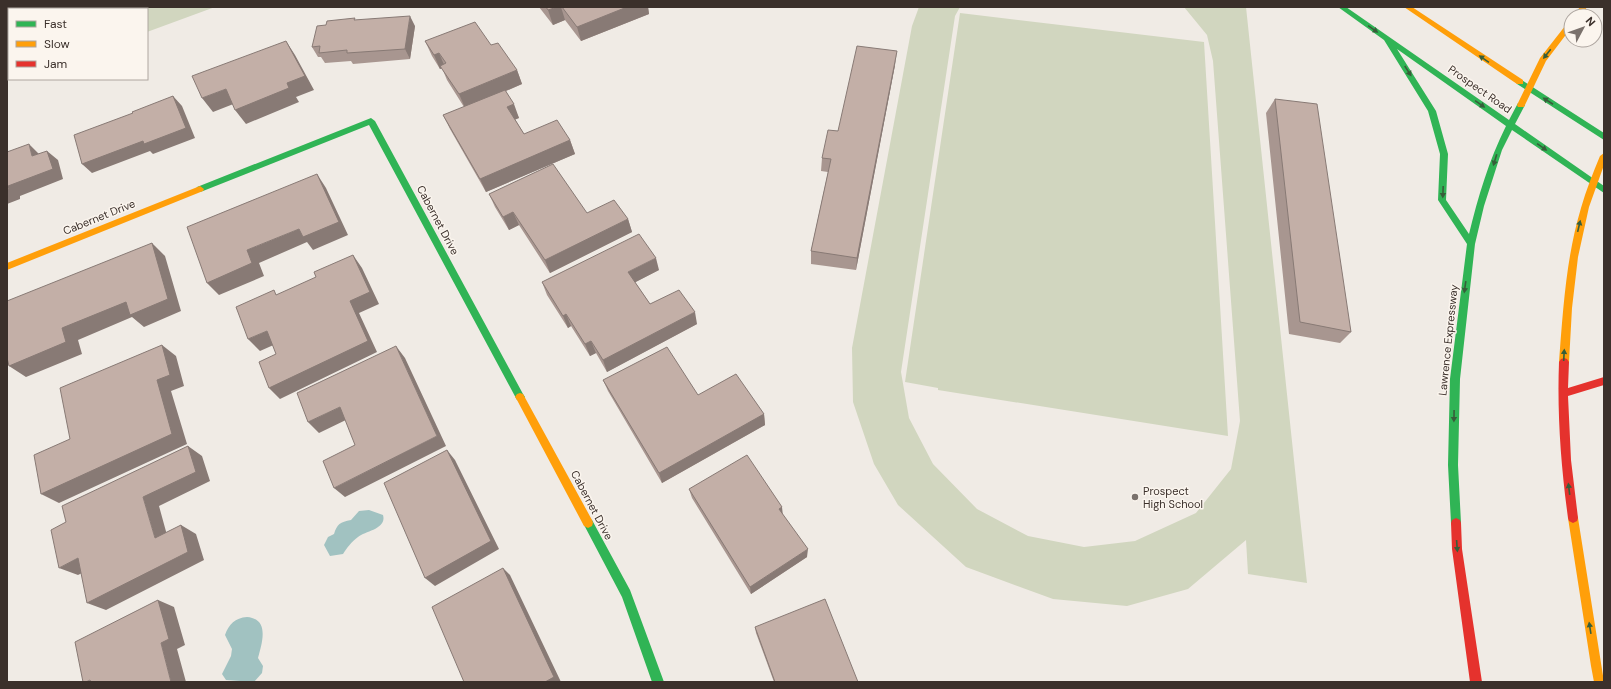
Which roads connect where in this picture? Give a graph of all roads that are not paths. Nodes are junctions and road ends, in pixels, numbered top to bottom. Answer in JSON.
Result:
{"nodes":[{"id":1,"x":1341,"y":7,"type":"edge"},
{"id":2,"x":1407,"y":7,"type":"edge"},
{"id":3,"x":1563,"y":34,"type":"edge"},
{"id":4,"x":1386,"y":38,"type":"junction"},
{"id":5,"x":1528,"y":88,"type":"junction"},
{"id":6,"x":1510,"y":124,"type":"junction"},
{"id":7,"x":1604,"y":137,"type":"edge"},
{"id":8,"x":1604,"y":156,"type":"edge"},
{"id":9,"x":1592,"y":182,"type":"junction"},
{"id":10,"x":1604,"y":190,"type":"edge"},
{"id":11,"x":1471,"y":244,"type":"junction"},
{"id":12,"x":7,"y":267,"type":"edge"},
{"id":13,"x":1604,"y":381,"type":"edge"},
{"id":14,"x":1562,"y":394,"type":"junction"},
{"id":15,"x":658,"y":682,"type":"edge"},
{"id":16,"x":1476,"y":682,"type":"edge"},
{"id":17,"x":1600,"y":682,"type":"edge"}],
"edges":[{"from":1,"to":4,"type":"main road","name":"Prospect Road","one_way":true},
{"from":5,"to":2,"type":"main road","one_way":true},
{"from":3,"to":5,"type":"main road","name":"Lawrence Expressway","one_way":true},
{"from":4,"to":6,"type":"main road","name":"Prospect Road","one_way":true},
{"from":4,"to":11,"type":"main road","one_way":true},
{"from":5,"to":6,"type":"main road","name":"Lawrence Expressway"},
{"from":7,"to":5,"type":"main road","one_way":true},
{"from":6,"to":9,"type":"main road","name":"Prospect Road","one_way":true},
{"from":6,"to":11,"type":"main road","name":"Lawrence Expressway","one_way":true},
{"from":8,"to":9,"type":"main road"},
{"from":9,"to":10,"type":"main road","name":"Prospect Road"},
{"from":14,"to":9,"type":"main road","one_way":true},
{"from":11,"to":16,"type":"main road","name":"Lawrence Expressway","one_way":true},
{"from":12,"to":15,"type":"main road","name":"Cabernet Drive"},
{"from":13,"to":14,"type":"main road"},
{"from":17,"to":14,"type":"main road","one_way":true}]}
